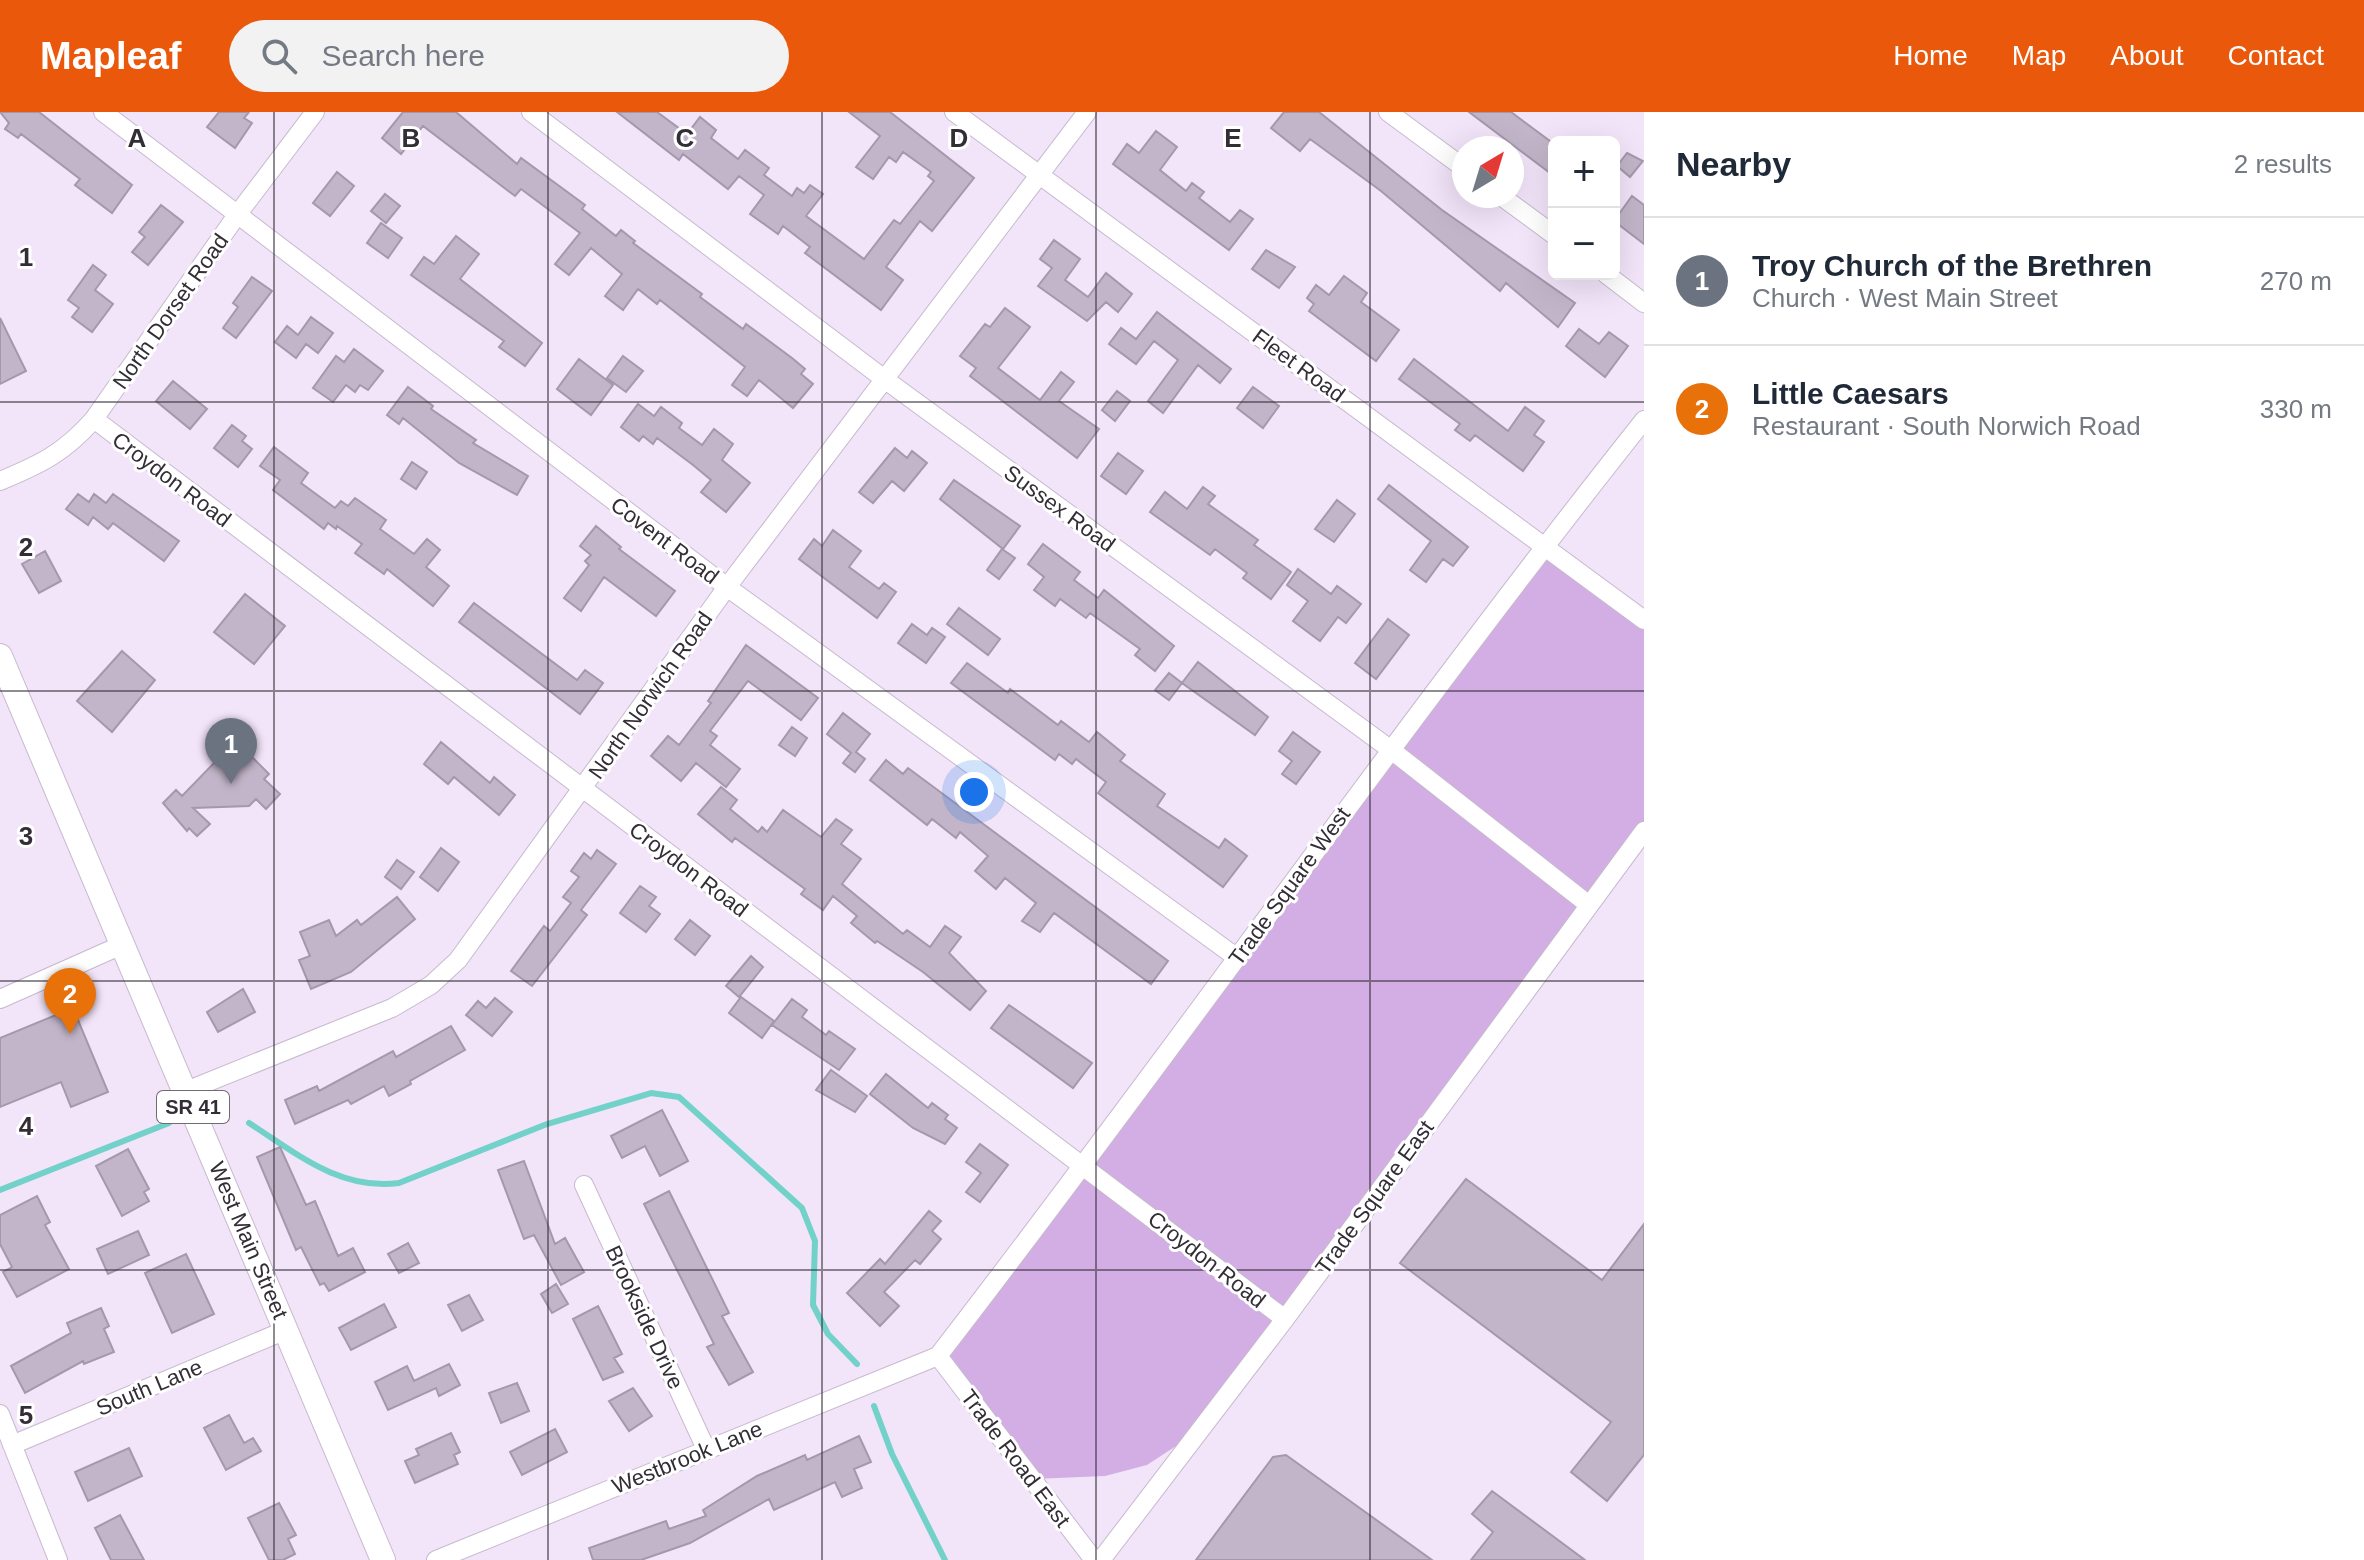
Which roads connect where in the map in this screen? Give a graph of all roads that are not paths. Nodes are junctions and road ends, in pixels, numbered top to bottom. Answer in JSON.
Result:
{"nodes":[{"id":1,"x":103,"y":112,"type":"edge"},
{"id":2,"x":315,"y":112,"type":"edge"},
{"id":3,"x":531,"y":112,"type":"edge"},
{"id":4,"x":954,"y":112,"type":"edge"},
{"id":5,"x":1087,"y":112,"type":"edge"},
{"id":6,"x":1388,"y":112,"type":"edge"},
{"id":7,"x":1452,"y":159,"type":"edge"},
{"id":8,"x":1038,"y":176,"type":"junction"},
{"id":9,"x":1517,"y":208,"type":"edge"},
{"id":10,"x":237,"y":215,"type":"junction"},
{"id":11,"x":1548,"y":231,"type":"edge"},
{"id":12,"x":1614,"y":280,"type":"edge"},
{"id":13,"x":1644,"y":303,"type":"edge"},
{"id":14,"x":883,"y":378,"type":"junction"},
{"id":15,"x":94,"y":419,"type":"junction"},
{"id":16,"x":1644,"y":420,"type":"edge"},
{"id":17,"x":0,"y":481,"type":"edge"},
{"id":18,"x":1545,"y":544,"type":"junction"},
{"id":19,"x":727,"y":587,"type":"junction"},
{"id":20,"x":1644,"y":620,"type":"edge"},
{"id":21,"x":0,"y":656,"type":"edge"},
{"id":22,"x":1390,"y":749,"type":"junction"},
{"id":23,"x":583,"y":790,"type":"junction"},
{"id":24,"x":1644,"y":831,"type":"edge"},
{"id":25,"x":1589,"y":905,"type":"junction"},
{"id":26,"x":124,"y":944,"type":"junction"},
{"id":27,"x":1236,"y":957,"type":"junction"},
{"id":28,"x":0,"y":999,"type":"edge"},
{"id":29,"x":186,"y":1091,"type":"junction"},
{"id":30,"x":1086,"y":1166,"type":"junction"},
{"id":31,"x":584,"y":1185,"type":"dead end"},
{"id":32,"x":1285,"y":1319,"type":"junction"},
{"id":33,"x":286,"y":1330,"type":"junction"},
{"id":34,"x":938,"y":1356,"type":"junction"},
{"id":35,"x":0,"y":1414,"type":"edge"},
{"id":36,"x":12,"y":1445,"type":"junction"},
{"id":37,"x":706,"y":1449,"type":"junction"},
{"id":38,"x":58,"y":1560,"type":"edge"},
{"id":39,"x":383,"y":1560,"type":"edge"},
{"id":40,"x":436,"y":1560,"type":"edge"},
{"id":41,"x":1094,"y":1560,"type":"edge"},
{"id":42,"x":1101,"y":1560,"type":"edge"}],
"edges":[{"from":1,"to":10,"type":"street","name":"Covent Road"},
{"from":2,"to":10,"type":"street","name":"North Dorset Road"},
{"from":3,"to":14,"type":"street","name":"Sussex Road"},
{"from":4,"to":8,"type":"street","name":"Fleet Road"},
{"from":5,"to":8,"type":"street","name":"North Norwich Road"},
{"from":6,"to":7,"type":"street"},
{"from":8,"to":14,"type":"street","name":"North Norwich Road"},
{"from":8,"to":18,"type":"street","name":"Fleet Road"},
{"from":9,"to":11,"type":"street"},
{"from":10,"to":15,"type":"street","name":"North Dorset Road"},
{"from":10,"to":19,"type":"street","name":"Covent Road"},
{"from":12,"to":13,"type":"street"},
{"from":14,"to":19,"type":"street","name":"North Norwich Road"},
{"from":14,"to":22,"type":"street","name":"Sussex Road"},
{"from":15,"to":17,"type":"street","name":"North Dorset Road"},
{"from":15,"to":23,"type":"street","name":"Croydon Road"},
{"from":16,"to":18,"type":"street","name":"Trade Square West"},
{"from":18,"to":20,"type":"street","name":"Fleet Road"},
{"from":18,"to":22,"type":"street","name":"Trade Square West"},
{"from":19,"to":23,"type":"street","name":"North Norwich Road"},
{"from":19,"to":27,"type":"street","name":"Covent Road"},
{"from":21,"to":26,"type":"main road","name":"West Main Street","number":"SR 41"},
{"from":22,"to":25,"type":"street","name":"Sussex Road"},
{"from":22,"to":27,"type":"street","name":"Trade Square West"},
{"from":23,"to":29,"type":"street","name":"North Norwich Road"},
{"from":23,"to":30,"type":"street","name":"Croydon Road"},
{"from":24,"to":25,"type":"street","name":"Trade Square East"},
{"from":25,"to":32,"type":"street","name":"Trade Square East"},
{"from":26,"to":28,"type":"street"},
{"from":26,"to":29,"type":"main road","name":"West Main Street","number":"SR 41"},
{"from":27,"to":30,"type":"street","name":"Trade Square West"},
{"from":29,"to":33,"type":"main road","name":"West Main Street","number":"SR 41"},
{"from":30,"to":32,"type":"street","name":"Croydon Road"},
{"from":30,"to":34,"type":"street","name":"Trade Square West"},
{"from":31,"to":37,"type":"street","name":"Brookside Drive"},
{"from":32,"to":42,"type":"street","name":"Trade Square East"},
{"from":33,"to":36,"type":"street","name":"South Lane"},
{"from":33,"to":39,"type":"main road","name":"West Main Street","number":"SR 41"},
{"from":34,"to":37,"type":"street","name":"Westbrook Lane"},
{"from":34,"to":41,"type":"street","name":"Trade Road East"},
{"from":35,"to":36,"type":"street"},
{"from":36,"to":38,"type":"street"},
{"from":37,"to":40,"type":"street","name":"Westbrook Lane"}]}
